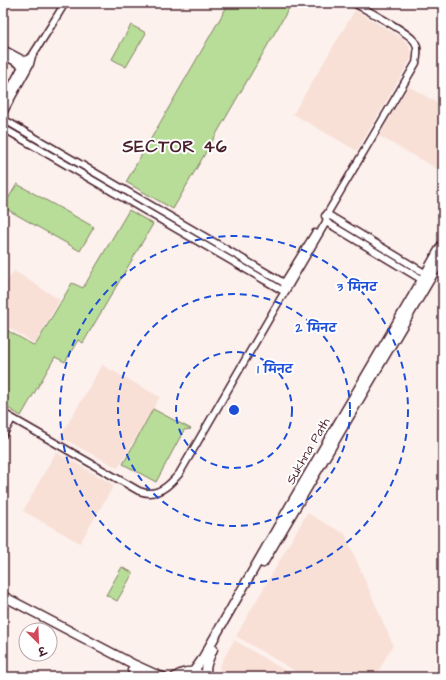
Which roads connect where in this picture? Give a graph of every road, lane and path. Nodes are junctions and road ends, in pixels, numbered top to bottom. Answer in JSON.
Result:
{"nodes":[{"id":1,"x":65,"y":3,"type":"edge"},
{"id":2,"x":354,"y":3,"type":"edge"},
{"id":3,"x":3,"y":49,"type":"edge"},
{"id":4,"x":3,"y":55,"type":"edge"},
{"id":5,"x":26,"y":65,"type":"junction"},
{"id":6,"x":3,"y":102,"type":"edge"},
{"id":7,"x":3,"y":113,"type":"edge"},
{"id":8,"x":3,"y":119,"type":"edge"},
{"id":9,"x":3,"y":128,"type":"edge"},
{"id":10,"x":327,"y":214,"type":"junction"},
{"id":11,"x":326,"y":222,"type":"junction"},
{"id":12,"x":443,"y":243,"type":"edge"},
{"id":13,"x":443,"y":257,"type":"edge"},
{"id":14,"x":427,"y":278,"type":"junction"},
{"id":15,"x":284,"y":283,"type":"junction"},
{"id":16,"x":284,"y":292,"type":"junction"},
{"id":17,"x":4,"y":416,"type":"edge"},
{"id":18,"x":12,"y":419,"type":"junction"},
{"id":19,"x":3,"y":435,"type":"edge"},
{"id":20,"x":3,"y":596,"type":"edge"},
{"id":21,"x":3,"y":602,"type":"edge"},
{"id":22,"x":193,"y":672,"type":"junction"},
{"id":23,"x":176,"y":676,"type":"edge"},
{"id":24,"x":146,"y":677,"type":"edge"},
{"id":25,"x":163,"y":677,"type":"edge"},
{"id":26,"x":166,"y":677,"type":"edge"},
{"id":27,"x":206,"y":677,"type":"edge"}],
"edges":[{"from":1,"to":5,"type":"street"},
{"from":2,"to":10,"type":"street"},
{"from":3,"to":5,"type":"street"},
{"from":4,"to":5,"type":"street"},
{"from":5,"to":6,"type":"street"},
{"from":5,"to":7,"type":"street"},
{"from":8,"to":15,"type":"street"},
{"from":9,"to":16,"type":"street"},
{"from":10,"to":11,"type":"street"},
{"from":10,"to":14,"type":"street"},
{"from":10,"to":15,"type":"street"},
{"from":11,"to":14,"type":"street"},
{"from":11,"to":16,"type":"street"},
{"from":12,"to":14,"type":"main road","name":"Sukhna Path"},
{"from":13,"to":14,"type":"main road","name":"Sukhna Path"},
{"from":14,"to":22,"type":"main road","name":"Sukhna Path"},
{"from":14,"to":27,"type":"main road","name":"Sukhna Path"},
{"from":15,"to":16,"type":"street"},
{"from":16,"to":18,"type":"street"},
{"from":17,"to":18,"type":"street"},
{"from":18,"to":19,"type":"street"},
{"from":20,"to":25,"type":"main road"},
{"from":21,"to":24,"type":"main road"},
{"from":22,"to":23,"type":"main road"},
{"from":22,"to":27,"type":"main road"},
{"from":23,"to":26,"type":"main road"}]}
